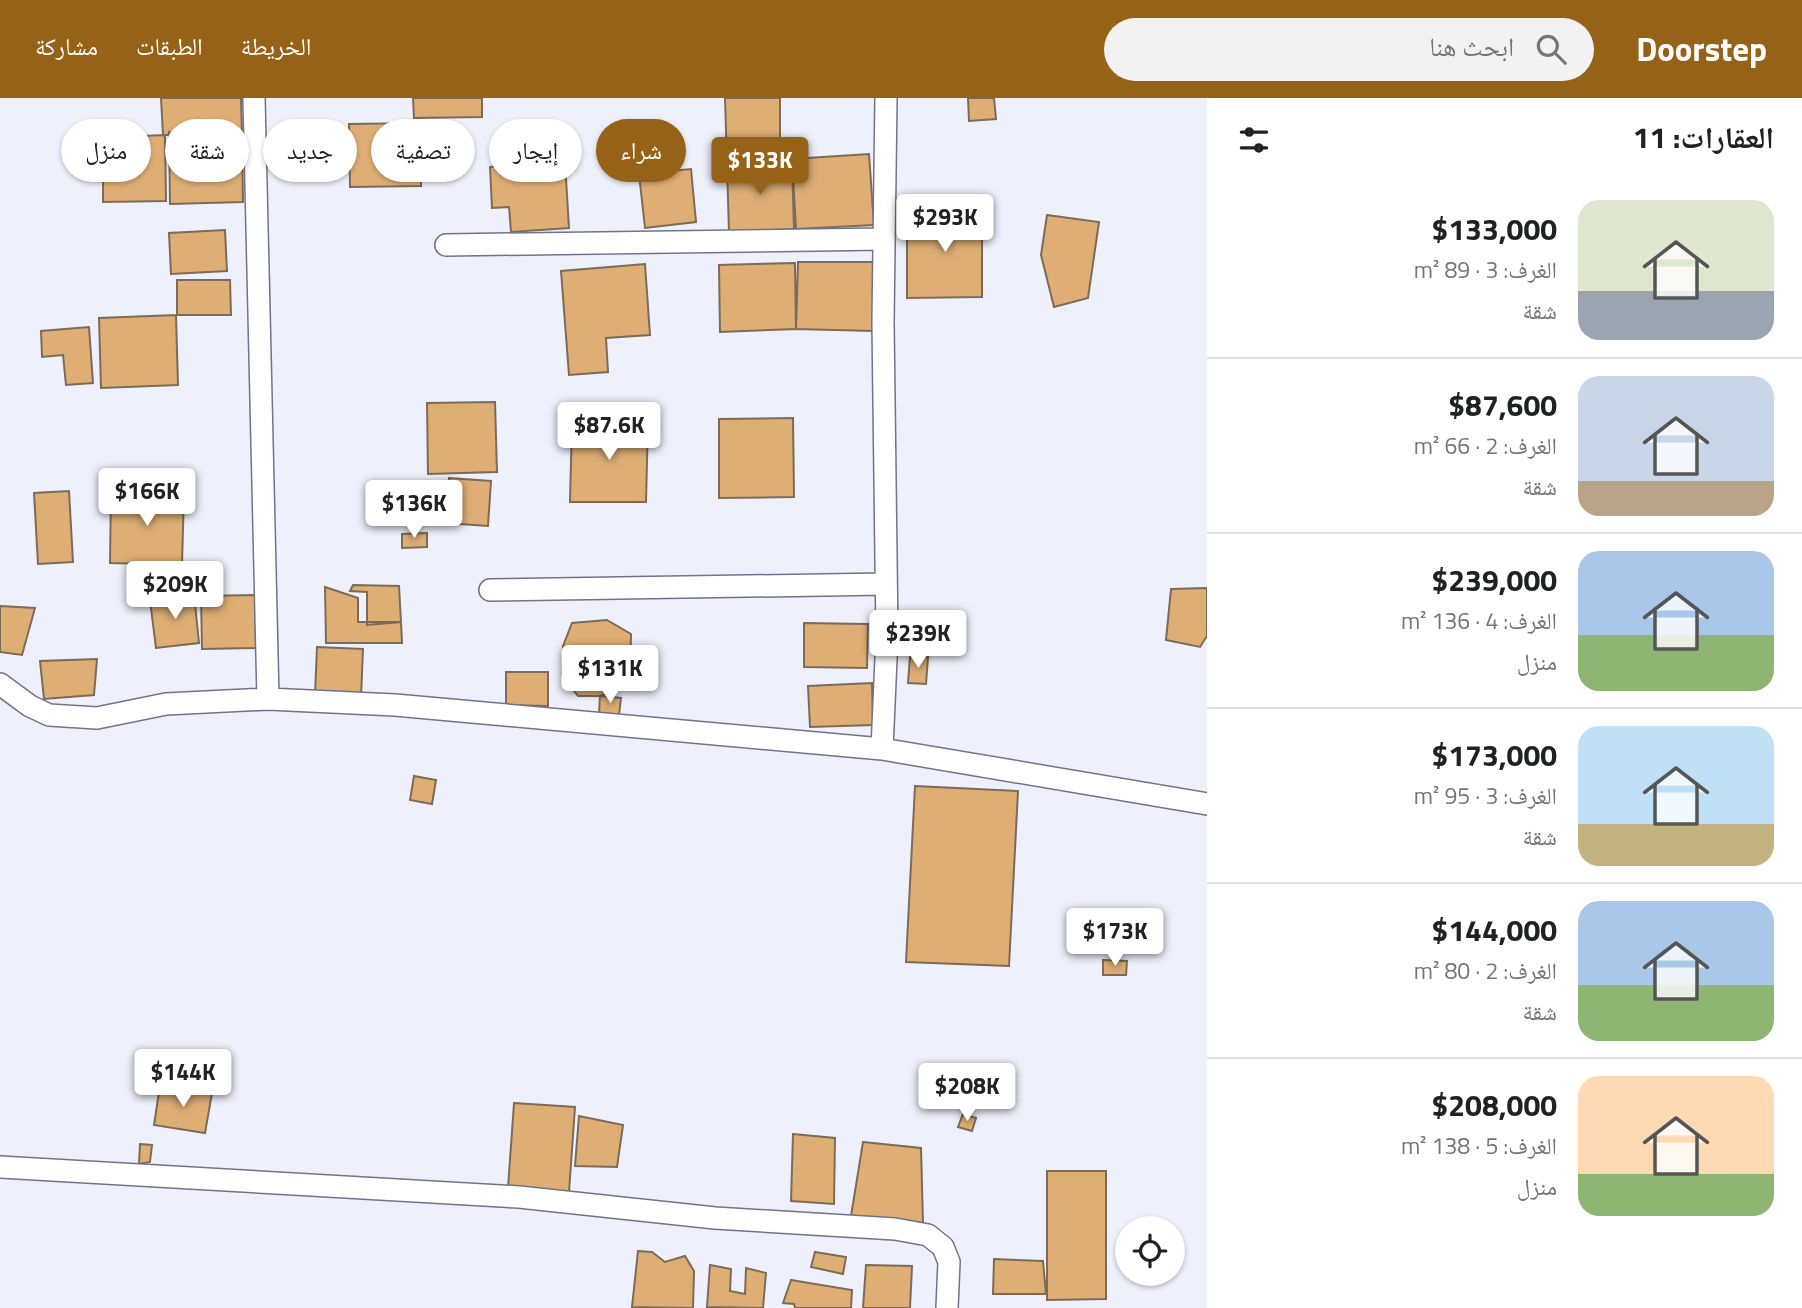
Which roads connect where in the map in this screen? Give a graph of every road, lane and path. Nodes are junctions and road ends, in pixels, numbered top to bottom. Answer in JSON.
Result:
{"nodes":[{"id":1,"x":254,"y":98,"type":"edge"},
{"id":2,"x":886,"y":98,"type":"edge"},
{"id":3,"x":884,"y":239,"type":"junction"},
{"id":4,"x":446,"y":245,"type":"dead end"},
{"id":5,"x":886,"y":584,"type":"junction"},
{"id":6,"x":490,"y":590,"type":"dead end"},
{"id":7,"x":0,"y":684,"type":"edge"},
{"id":8,"x":268,"y":699,"type":"junction"},
{"id":9,"x":882,"y":750,"type":"junction"},
{"id":10,"x":1207,"y":804,"type":"edge"},
{"id":11,"x":0,"y":1167,"type":"edge"},
{"id":12,"x":947,"y":1308,"type":"edge"}],
"edges":[{"from":1,"to":8,"type":"street"},
{"from":2,"to":3,"type":"street"},
{"from":3,"to":4,"type":"street"},
{"from":3,"to":5,"type":"street"},
{"from":5,"to":6,"type":"street"},
{"from":5,"to":9,"type":"street"},
{"from":7,"to":8,"type":"street"},
{"from":8,"to":9,"type":"street"},
{"from":9,"to":10,"type":"street"},
{"from":11,"to":12,"type":"street"}]}
